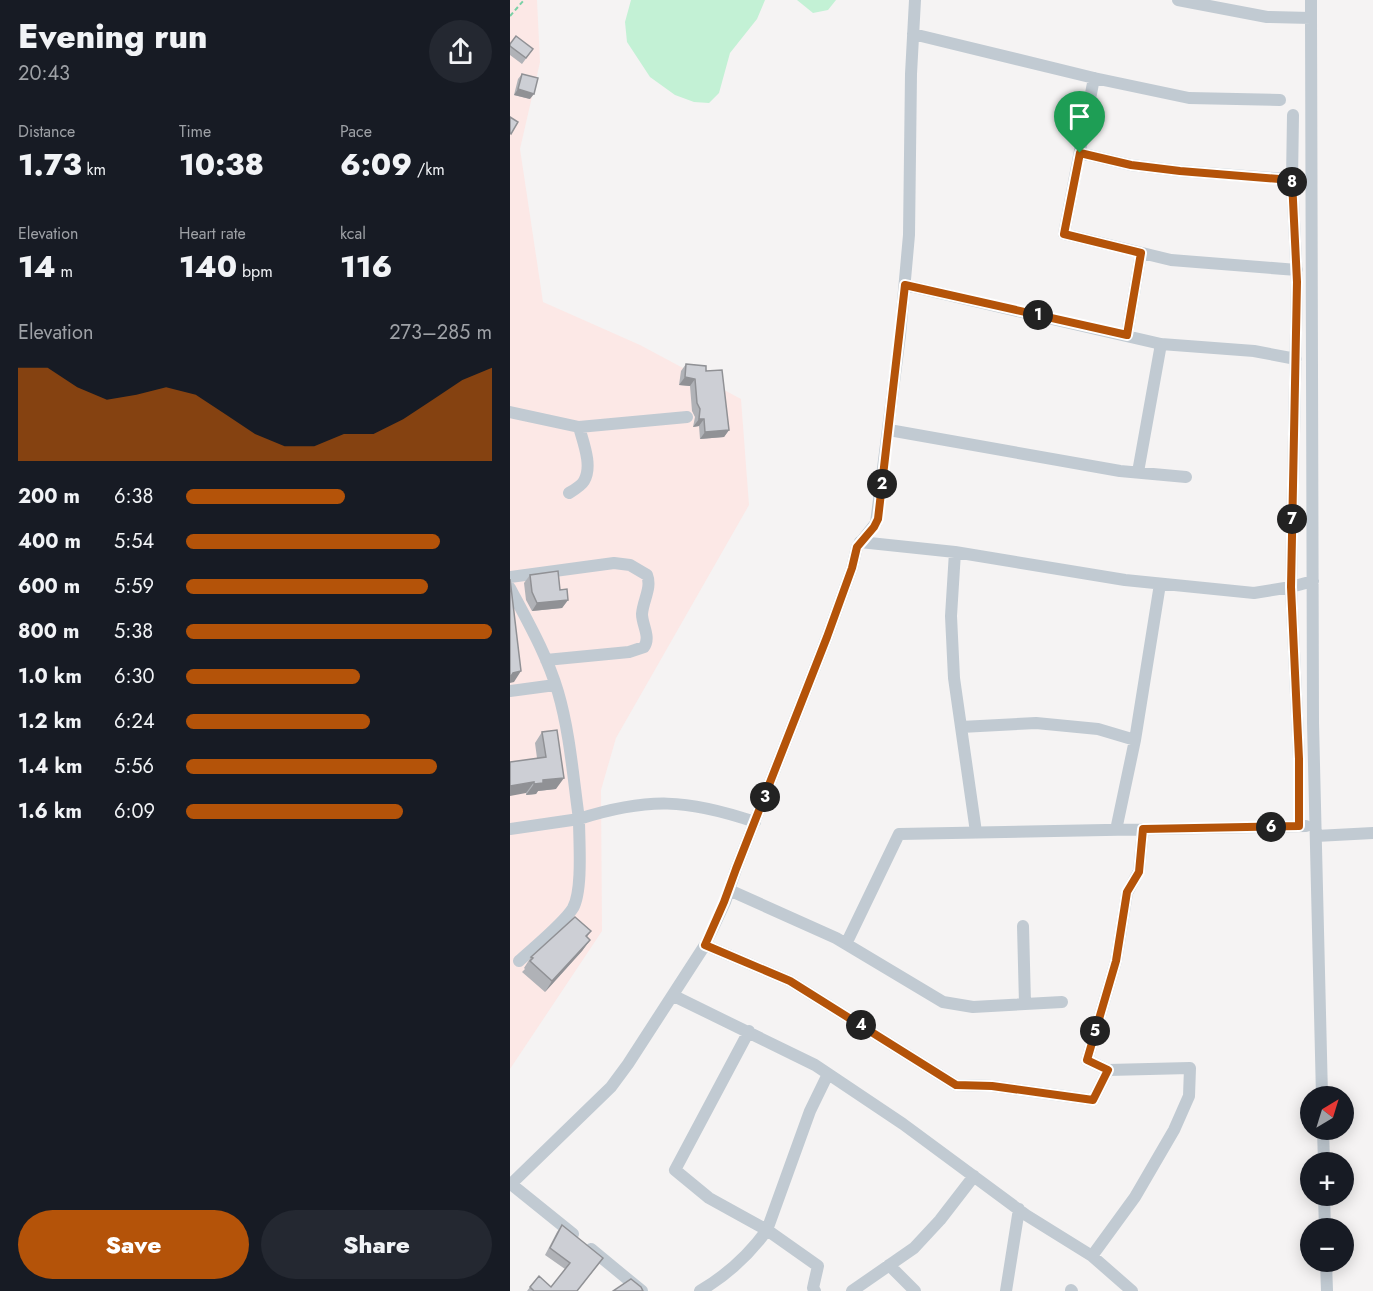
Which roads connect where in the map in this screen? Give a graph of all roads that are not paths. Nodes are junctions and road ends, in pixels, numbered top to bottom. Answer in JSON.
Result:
{"nodes":[{"id":1,"x":915,"y":0,"type":"edge"},
{"id":2,"x":1178,"y":0,"type":"edge"},
{"id":3,"x":1311,"y":0,"type":"edge"},
{"id":4,"x":1311,"y":18,"type":"junction"},
{"id":5,"x":913,"y":34,"type":"junction"},
{"id":6,"x":1094,"y":78,"type":"junction"},
{"id":7,"x":1280,"y":100,"type":"dead end"},
{"id":8,"x":1293,"y":115,"type":"dead end"},
{"id":9,"x":1080,"y":153,"type":"junction"},
{"id":10,"x":1292,"y":180,"type":"junction"},
{"id":11,"x":1310,"y":181,"type":"junction"},
{"id":12,"x":1141,"y":253,"type":"junction"},
{"id":13,"x":1297,"y":270,"type":"junction"},
{"id":14,"x":905,"y":285,"type":"junction"},
{"id":15,"x":1127,"y":335,"type":"junction"},
{"id":16,"x":1161,"y":344,"type":"junction"},
{"id":17,"x":1296,"y":359,"type":"junction"},
{"id":18,"x":510,"y":412,"type":"edge"},
{"id":19,"x":687,"y":417,"type":"dead end"},
{"id":20,"x":579,"y":427,"type":"junction"},
{"id":21,"x":889,"y":429,"type":"junction"},
{"id":22,"x":1138,"y":472,"type":"junction"},
{"id":23,"x":1186,"y":477,"type":"dead end"},
{"id":24,"x":569,"y":493,"type":"dead end"},
{"id":25,"x":860,"y":542,"type":"junction"},
{"id":26,"x":955,"y":552,"type":"junction"},
{"id":27,"x":510,"y":577,"type":"edge"},
{"id":28,"x":1313,"y":581,"type":"junction"},
{"id":29,"x":1160,"y":584,"type":"junction"},
{"id":30,"x":1291,"y":587,"type":"junction"},
{"id":31,"x":510,"y":588,"type":"edge"},
{"id":32,"x":546,"y":660,"type":"junction"},
{"id":33,"x":555,"y":685,"type":"junction"},
{"id":34,"x":510,"y":691,"type":"edge"},
{"id":35,"x":961,"y":727,"type":"junction"},
{"id":36,"x":1135,"y":740,"type":"junction"},
{"id":37,"x":579,"y":819,"type":"junction"},
{"id":38,"x":754,"y":822,"type":"junction"},
{"id":39,"x":1299,"y":826,"type":"junction"},
{"id":40,"x":510,"y":828,"type":"edge"},
{"id":41,"x":1143,"y":829,"type":"junction"},
{"id":42,"x":1116,"y":830,"type":"junction"},
{"id":43,"x":1316,"y":831,"type":"junction"},
{"id":44,"x":976,"y":832,"type":"junction"},
{"id":45,"x":1373,"y":833,"type":"edge"},
{"id":46,"x":729,"y":890,"type":"junction"},
{"id":47,"x":1023,"y":926,"type":"dead end"},
{"id":48,"x":846,"y":944,"type":"junction"},
{"id":49,"x":705,"y":945,"type":"junction"},
{"id":50,"x":519,"y":961,"type":"dead end"},
{"id":51,"x":674,"y":996,"type":"junction"},
{"id":52,"x":1062,"y":1002,"type":"dead end"},
{"id":53,"x":1025,"y":1004,"type":"junction"},
{"id":54,"x":749,"y":1031,"type":"junction"},
{"id":55,"x":1108,"y":1070,"type":"junction"},
{"id":56,"x":828,"y":1074,"type":"junction"},
{"id":57,"x":1322,"y":1086,"type":"edge"},
{"id":58,"x":974,"y":1176,"type":"junction"},
{"id":59,"x":510,"y":1184,"type":"edge"},
{"id":60,"x":1019,"y":1209,"type":"junction"},
{"id":61,"x":767,"y":1230,"type":"junction"},
{"id":62,"x":1092,"y":1256,"type":"junction"},
{"id":63,"x":889,"y":1265,"type":"junction"},
{"id":64,"x":1326,"y":1272,"type":"edge"},
{"id":65,"x":642,"y":1291,"type":"edge"},
{"id":66,"x":700,"y":1291,"type":"edge"},
{"id":67,"x":815,"y":1291,"type":"edge"},
{"id":68,"x":852,"y":1291,"type":"edge"},
{"id":69,"x":915,"y":1291,"type":"edge"},
{"id":70,"x":1006,"y":1291,"type":"edge"},
{"id":71,"x":1132,"y":1291,"type":"edge"},
{"id":72,"x":1327,"y":1291,"type":"edge"}],
"edges":[{"from":1,"to":5,"type":"street"},
{"from":2,"to":4,"type":"street"},
{"from":3,"to":4,"type":"street"},
{"from":4,"to":11,"type":"street"},
{"from":5,"to":6,"type":"street"},
{"from":5,"to":14,"type":"street"},
{"from":6,"to":7,"type":"street"},
{"from":6,"to":9,"type":"street"},
{"from":8,"to":10,"type":"street"},
{"from":9,"to":10,"type":"street"},
{"from":9,"to":12,"type":"street"},
{"from":10,"to":11,"type":"street"},
{"from":10,"to":13,"type":"street"},
{"from":11,"to":28,"type":"street"},
{"from":12,"to":13,"type":"street"},
{"from":12,"to":15,"type":"street"},
{"from":13,"to":17,"type":"street"},
{"from":14,"to":15,"type":"street"},
{"from":14,"to":21,"type":"street"},
{"from":15,"to":16,"type":"street"},
{"from":16,"to":17,"type":"street"},
{"from":16,"to":22,"type":"street"},
{"from":17,"to":30,"type":"street"},
{"from":18,"to":20,"type":"street"},
{"from":19,"to":20,"type":"street"},
{"from":20,"to":24,"type":"street"},
{"from":21,"to":22,"type":"street"},
{"from":21,"to":25,"type":"street"},
{"from":22,"to":23,"type":"street"},
{"from":25,"to":26,"type":"street"},
{"from":25,"to":38,"type":"street"},
{"from":26,"to":29,"type":"street"},
{"from":26,"to":35,"type":"street"},
{"from":27,"to":32,"type":"street"},
{"from":28,"to":30,"type":"street"},
{"from":28,"to":43,"type":"street"},
{"from":29,"to":30,"type":"street"},
{"from":29,"to":36,"type":"street"},
{"from":30,"to":39,"type":"street"},
{"from":31,"to":32,"type":"street"},
{"from":32,"to":33,"type":"street"},
{"from":33,"to":34,"type":"street"},
{"from":33,"to":37,"type":"street"},
{"from":35,"to":36,"type":"street"},
{"from":35,"to":44,"type":"street"},
{"from":36,"to":42,"type":"street"},
{"from":37,"to":38,"type":"street"},
{"from":37,"to":40,"type":"street"},
{"from":37,"to":50,"type":"street"},
{"from":38,"to":46,"type":"street"},
{"from":39,"to":41,"type":"street"},
{"from":39,"to":43,"type":"street"},
{"from":41,"to":42,"type":"street"},
{"from":41,"to":55,"type":"street"},
{"from":42,"to":44,"type":"street"},
{"from":43,"to":45,"type":"street"},
{"from":43,"to":57,"type":"street"},
{"from":44,"to":48,"type":"street"},
{"from":46,"to":48,"type":"street"},
{"from":46,"to":49,"type":"street"},
{"from":47,"to":53,"type":"street"},
{"from":48,"to":53,"type":"street"},
{"from":49,"to":51,"type":"street"},
{"from":49,"to":55,"type":"street"},
{"from":51,"to":54,"type":"street"},
{"from":51,"to":59,"type":"street"},
{"from":52,"to":53,"type":"street"},
{"from":54,"to":56,"type":"street"},
{"from":54,"to":61,"type":"street"},
{"from":55,"to":62,"type":"street"},
{"from":56,"to":58,"type":"street"},
{"from":56,"to":61,"type":"street"},
{"from":58,"to":60,"type":"street"},
{"from":58,"to":63,"type":"street"},
{"from":59,"to":65,"type":"street"},
{"from":60,"to":62,"type":"street"},
{"from":60,"to":70,"type":"street"},
{"from":61,"to":66,"type":"street"},
{"from":61,"to":67,"type":"street"},
{"from":62,"to":71,"type":"street"},
{"from":63,"to":68,"type":"street"},
{"from":63,"to":69,"type":"street"},
{"from":64,"to":72,"type":"street"}]}
